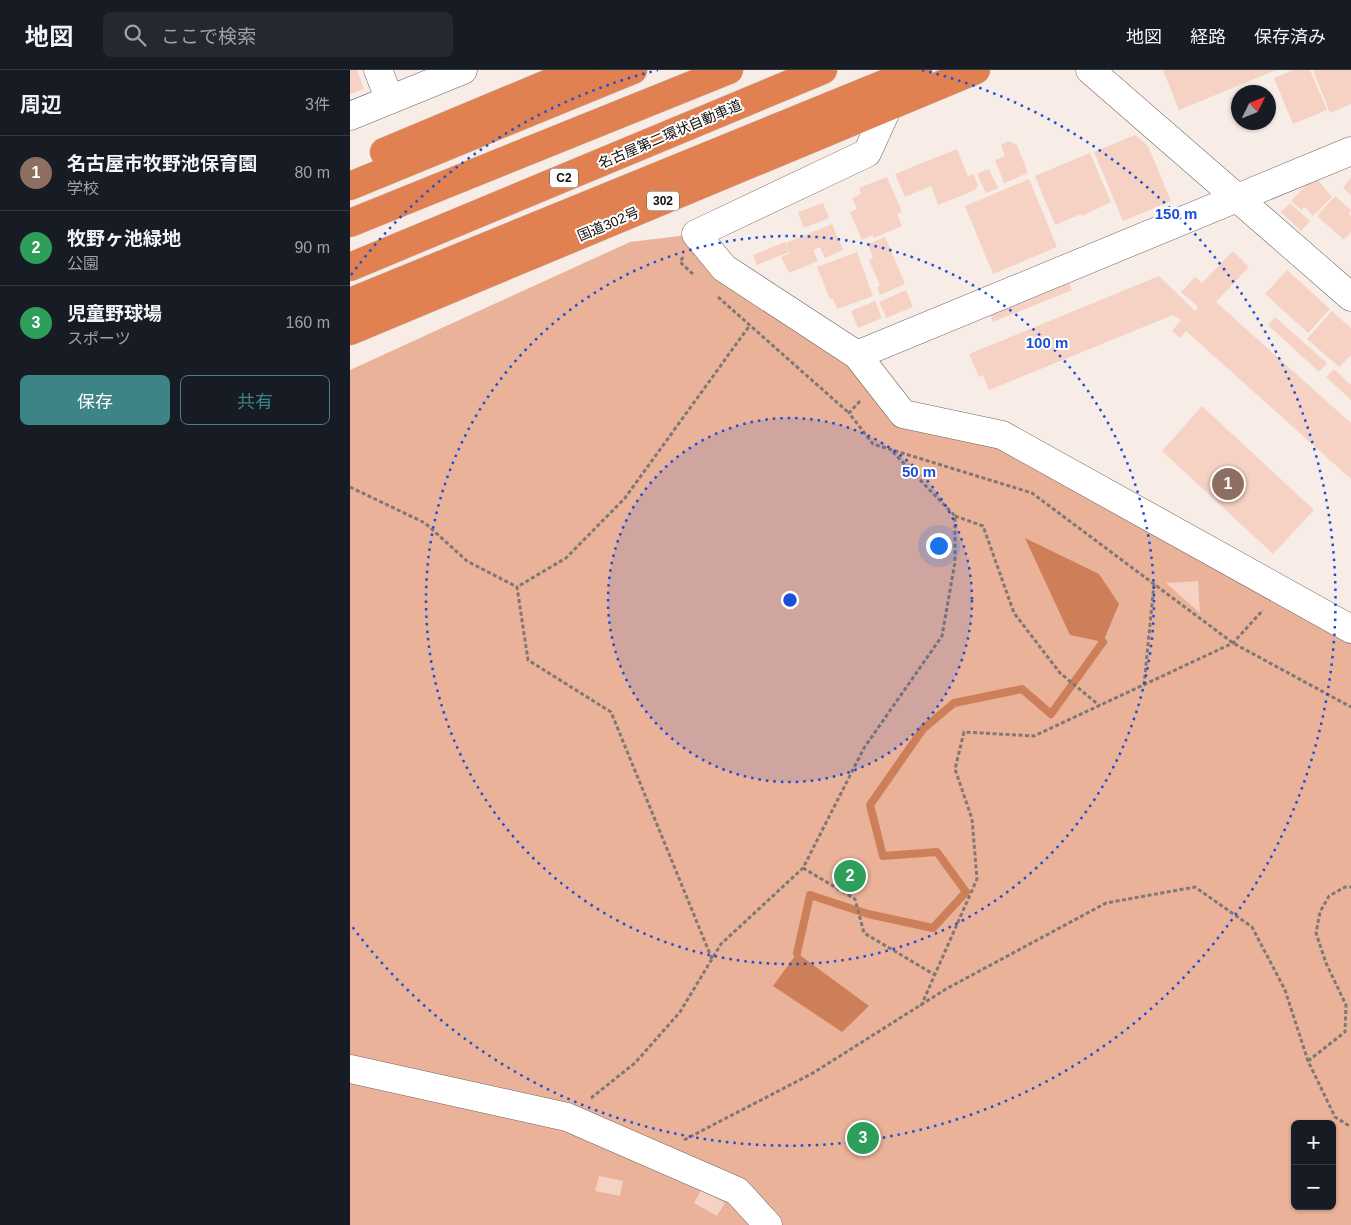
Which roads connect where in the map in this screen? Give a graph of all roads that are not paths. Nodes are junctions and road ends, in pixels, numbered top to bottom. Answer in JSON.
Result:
{"nodes":[{"id":1,"x":378,"y":70,"type":"edge"},
{"id":2,"x":463,"y":70,"type":"edge"},
{"id":3,"x":580,"y":70,"type":"edge"},
{"id":4,"x":633,"y":70,"type":"edge"},
{"id":5,"x":729,"y":70,"type":"edge"},
{"id":6,"x":824,"y":70,"type":"edge"},
{"id":7,"x":918,"y":70,"type":"edge"},
{"id":8,"x":976,"y":70,"type":"edge"},
{"id":9,"x":1090,"y":70,"type":"edge"},
{"id":10,"x":390,"y":100,"type":"junction"},
{"id":11,"x":888,"y":107,"type":"junction"},
{"id":12,"x":350,"y":116,"type":"edge"},
{"id":13,"x":1351,"y":151,"type":"edge"},
{"id":14,"x":350,"y":166,"type":"edge"},
{"id":15,"x":350,"y":186,"type":"edge"},
{"id":16,"x":1239,"y":197,"type":"junction"},
{"id":17,"x":350,"y":223,"type":"edge"},
{"id":18,"x":350,"y":267,"type":"edge"},
{"id":19,"x":1351,"y":297,"type":"edge"},
{"id":20,"x":350,"y":302,"type":"edge"},
{"id":21,"x":350,"y":331,"type":"edge"},
{"id":22,"x":857,"y":356,"type":"junction"},
{"id":23,"x":1351,"y":629,"type":"edge"},
{"id":24,"x":350,"y":1069,"type":"edge"},
{"id":25,"x":768,"y":1225,"type":"edge"}],
"edges":[{"from":1,"to":10,"type":"street"},
{"from":2,"to":10,"type":"street"},
{"from":3,"to":14,"type":"highway"},
{"from":4,"to":15,"type":"highway"},
{"from":5,"to":17,"type":"highway"},
{"from":6,"to":18,"type":"highway","name":"名古屋第二環状自動車道","number":"C2"},
{"from":7,"to":20,"type":"highway"},
{"from":8,"to":11,"type":"highway","name":"国道302号","number":"302"},
{"from":9,"to":16,"type":"street"},
{"from":10,"to":12,"type":"street"},
{"from":11,"to":21,"type":"highway","name":"国道302号","number":"302"},
{"from":11,"to":22,"type":"street"},
{"from":13,"to":16,"type":"street"},
{"from":16,"to":19,"type":"street"},
{"from":16,"to":22,"type":"street"},
{"from":22,"to":23,"type":"street"},
{"from":24,"to":25,"type":"street"}]}
